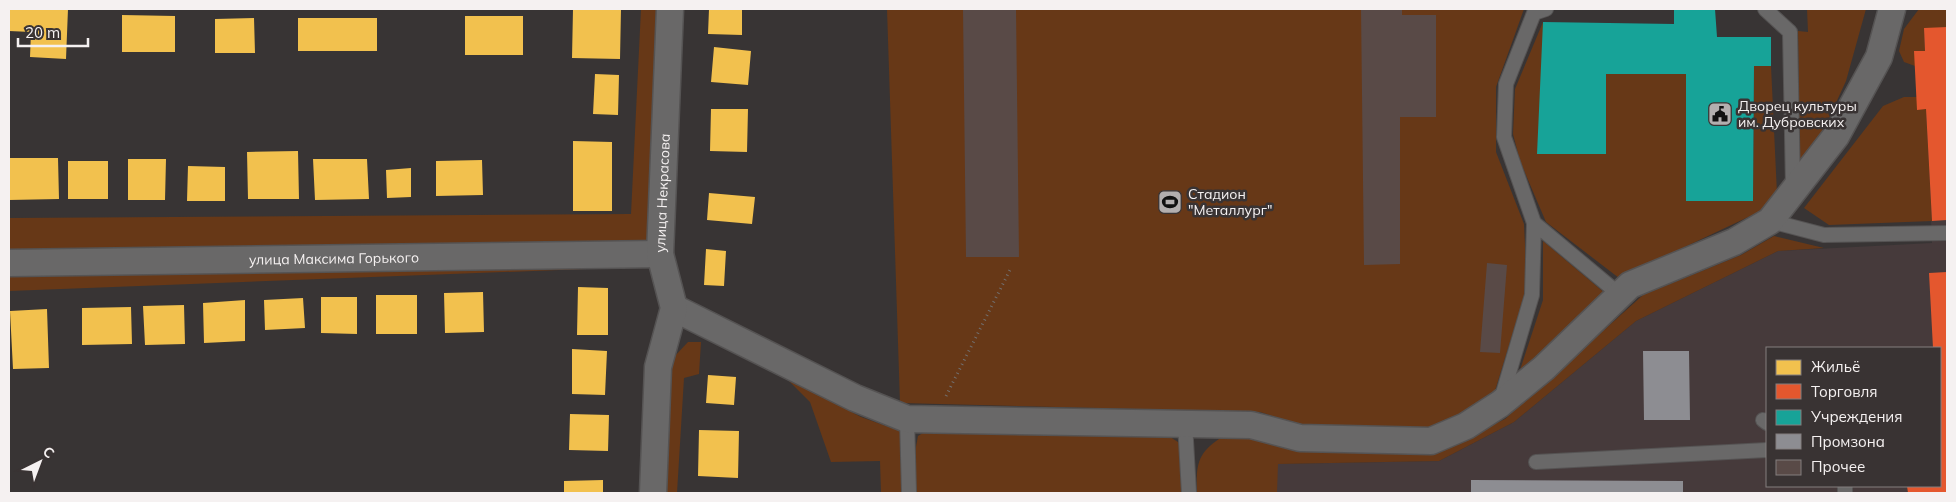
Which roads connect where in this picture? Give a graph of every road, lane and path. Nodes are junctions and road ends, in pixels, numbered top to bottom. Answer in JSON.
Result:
{"nodes":[{"id":1,"x":670,"y":9,"type":"edge"},
{"id":2,"x":1546,"y":9,"type":"edge"},
{"id":3,"x":1765,"y":9,"type":"edge"},
{"id":4,"x":1892,"y":9,"type":"edge"},
{"id":5,"x":1793,"y":192,"type":"junction"},
{"id":6,"x":1770,"y":221,"type":"junction"},
{"id":7,"x":1534,"y":223,"type":"junction"},
{"id":8,"x":1947,"y":233,"type":"edge"},
{"id":9,"x":660,"y":254,"type":"junction"},
{"id":10,"x":9,"y":263,"type":"edge"},
{"id":11,"x":1010,"y":270,"type":"dead end"},
{"id":12,"x":1620,"y":295,"type":"junction"},
{"id":13,"x":674,"y":308,"type":"junction"},
{"id":14,"x":1500,"y":404,"type":"junction"},
{"id":15,"x":907,"y":419,"type":"junction"},
{"id":16,"x":1185,"y":423,"type":"junction"},
{"id":17,"x":1766,"y":450,"type":"edge"},
{"id":18,"x":1536,"y":462,"type":"dead end"},
{"id":19,"x":653,"y":493,"type":"edge"},
{"id":20,"x":910,"y":493,"type":"edge"},
{"id":21,"x":1189,"y":493,"type":"edge"}],
"edges":[{"from":1,"to":9,"type":"street","name":"улица Некрасова"},
{"from":2,"to":7,"type":"lane"},
{"from":3,"to":5,"type":"lane"},
{"from":4,"to":5,"type":"street"},
{"from":5,"to":6,"type":"street"},
{"from":6,"to":8,"type":"lane"},
{"from":6,"to":12,"type":"street"},
{"from":7,"to":12,"type":"lane"},
{"from":7,"to":14,"type":"lane"},
{"from":9,"to":10,"type":"street","name":"улица Максима Горького"},
{"from":9,"to":13,"type":"street","name":"улица Некрасова"},
{"from":11,"to":15,"type":"path"},
{"from":12,"to":14,"type":"street"},
{"from":13,"to":15,"type":"street"},
{"from":13,"to":19,"type":"street","name":"улица Некрасова"},
{"from":14,"to":16,"type":"street"},
{"from":15,"to":16,"type":"street"},
{"from":15,"to":20,"type":"lane"},
{"from":16,"to":21,"type":"lane"},
{"from":17,"to":18,"type":"lane"}]}
